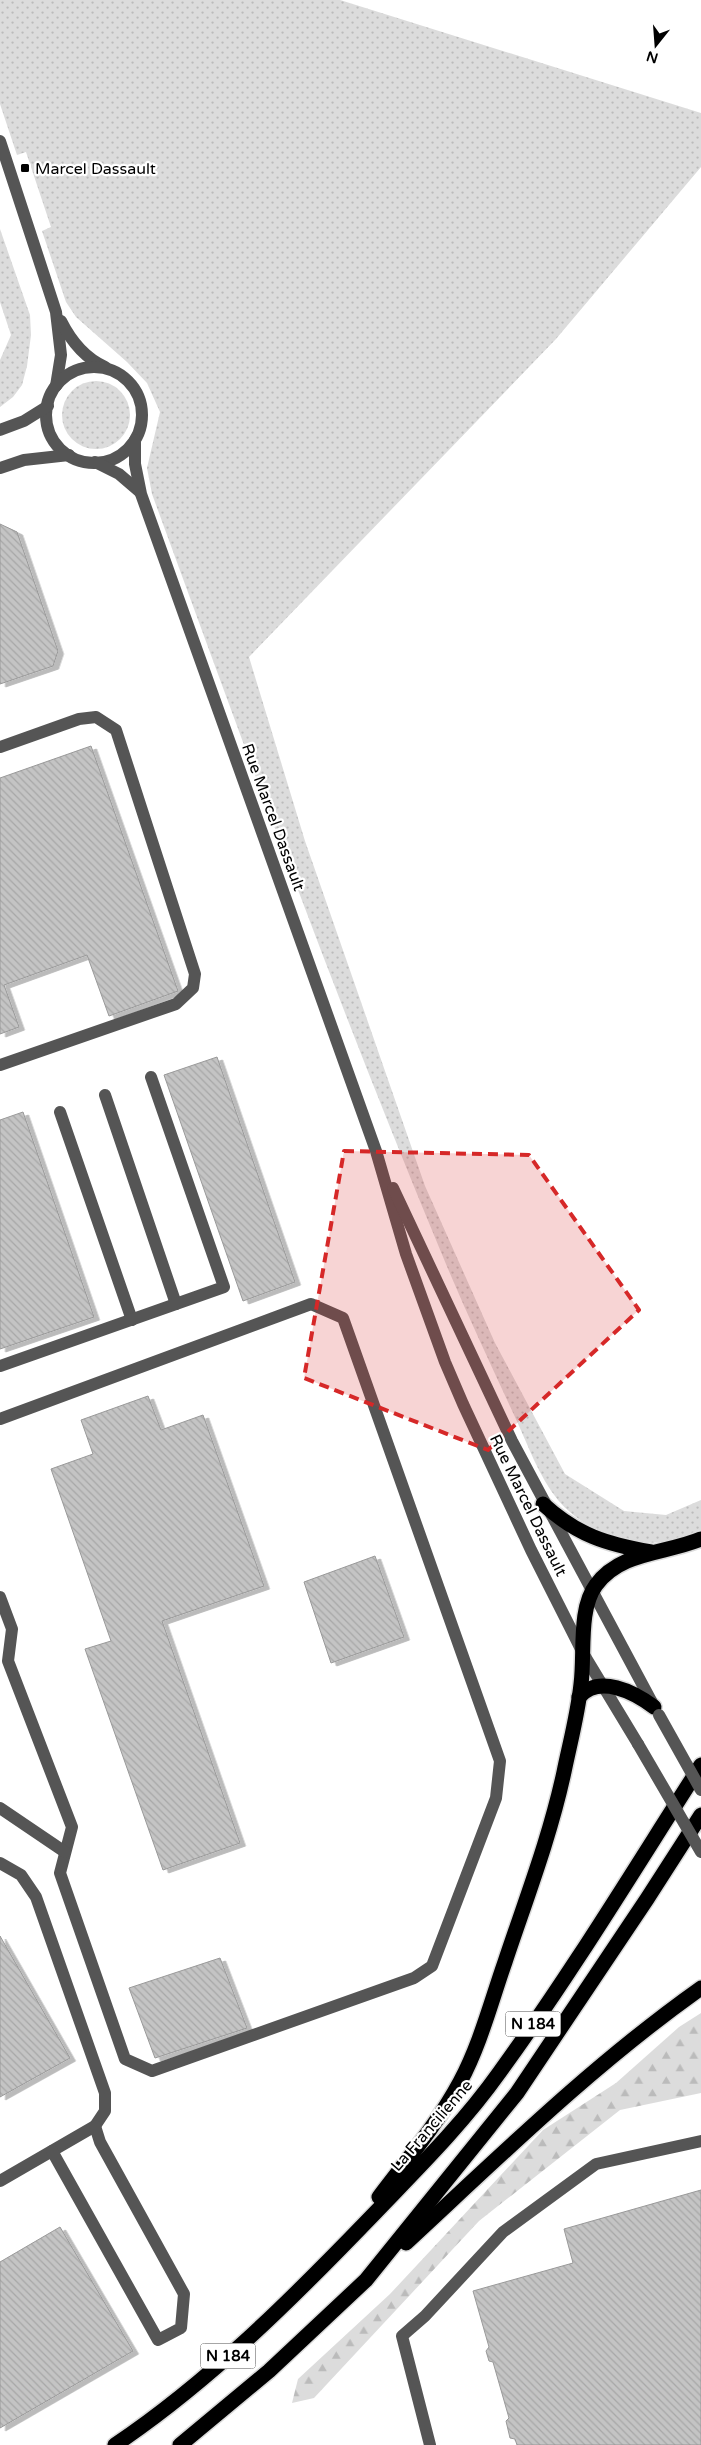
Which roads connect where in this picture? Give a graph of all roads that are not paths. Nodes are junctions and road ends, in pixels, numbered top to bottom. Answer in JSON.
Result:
{"nodes":[{"id":1,"x":0,"y":141,"type":"edge"},
{"id":2,"x":56,"y":312,"type":"junction"},
{"id":3,"x":111,"y":370,"type":"junction"},
{"id":4,"x":56,"y":386,"type":"junction"},
{"id":5,"x":48,"y":406,"type":"junction"},
{"id":6,"x":0,"y":430,"type":"edge"},
{"id":7,"x":135,"y":440,"type":"junction"},
{"id":8,"x":69,"y":455,"type":"junction"},
{"id":9,"x":95,"y":462,"type":"junction"},
{"id":10,"x":0,"y":468,"type":"edge"},
{"id":11,"x":141,"y":494,"type":"junction"},
{"id":12,"x":0,"y":747,"type":"edge"},
{"id":13,"x":0,"y":1065,"type":"edge"},
{"id":14,"x":151,"y":1077,"type":"dead end"},
{"id":15,"x":105,"y":1095,"type":"dead end"},
{"id":16,"x":60,"y":1112,"type":"dead end"},
{"id":17,"x":376,"y":1151,"type":"junction"},
{"id":18,"x":176,"y":1304,"type":"junction"},
{"id":19,"x":132,"y":1320,"type":"junction"},
{"id":20,"x":0,"y":1366,"type":"edge"},
{"id":21,"x":0,"y":1419,"type":"edge"},
{"id":22,"x":543,"y":1504,"type":"junction"},
{"id":23,"x":701,"y":1539,"type":"edge"},
{"id":24,"x":652,"y":1552,"type":"junction"},
{"id":25,"x":592,"y":1592,"type":"junction"},
{"id":26,"x":0,"y":1597,"type":"edge"},
{"id":27,"x":583,"y":1654,"type":"junction"},
{"id":28,"x":603,"y":1686,"type":"junction"},
{"id":29,"x":579,"y":1697,"type":"junction"},
{"id":30,"x":656,"y":1711,"type":"junction"},
{"id":31,"x":701,"y":1765,"type":"edge"},
{"id":32,"x":701,"y":1790,"type":"edge"},
{"id":33,"x":0,"y":1808,"type":"edge"},
{"id":34,"x":701,"y":1814,"type":"edge"},
{"id":35,"x":66,"y":1852,"type":"junction"},
{"id":36,"x":701,"y":1852,"type":"edge"},
{"id":37,"x":0,"y":1863,"type":"edge"},
{"id":38,"x":701,"y":1988,"type":"edge"},
{"id":39,"x":95,"y":2126,"type":"junction"},
{"id":40,"x":701,"y":2140,"type":"edge"},
{"id":41,"x":52,"y":2151,"type":"junction"},
{"id":42,"x":0,"y":2181,"type":"edge"},
{"id":43,"x":332,"y":2257,"type":"junction"},
{"id":44,"x":366,"y":2280,"type":"junction"},
{"id":45,"x":114,"y":2445,"type":"edge"},
{"id":46,"x":180,"y":2445,"type":"edge"},
{"id":47,"x":430,"y":2445,"type":"edge"}],
"edges":[{"from":1,"to":2,"type":"street"},
{"from":2,"to":3,"type":"street"},
{"from":2,"to":4,"type":"street"},
{"from":3,"to":4,"type":"street"},
{"from":3,"to":7,"type":"street"},
{"from":4,"to":5,"type":"street"},
{"from":5,"to":6,"type":"street"},
{"from":5,"to":8,"type":"street"},
{"from":7,"to":9,"type":"street"},
{"from":7,"to":11,"type":"street","name":"Rue Marcel Dassault"},
{"from":8,"to":9,"type":"street"},
{"from":8,"to":10,"type":"street"},
{"from":9,"to":11,"type":"street","name":"Rue Marcel Dassault"},
{"from":11,"to":17,"type":"street","name":"Rue Marcel Dassault"},
{"from":12,"to":13,"type":"street"},
{"from":14,"to":18,"type":"street"},
{"from":15,"to":18,"type":"street"},
{"from":16,"to":19,"type":"street"},
{"from":17,"to":22,"type":"street","name":"Rue Marcel Dassault"},
{"from":17,"to":27,"type":"street","name":"Rue Marcel Dassault"},
{"from":18,"to":19,"type":"street"},
{"from":19,"to":20,"type":"street"},
{"from":21,"to":35,"type":"street"},
{"from":22,"to":24,"type":"highway"},
{"from":22,"to":25,"type":"street","name":"Rue Marcel Dassault"},
{"from":23,"to":24,"type":"highway"},
{"from":24,"to":25,"type":"highway"},
{"from":25,"to":27,"type":"highway"},
{"from":25,"to":30,"type":"street","name":"Rue Marcel Dassault"},
{"from":26,"to":35,"type":"street"},
{"from":27,"to":28,"type":"street","name":"Rue Marcel Dassault"},
{"from":27,"to":29,"type":"highway"},
{"from":28,"to":29,"type":"highway"},
{"from":28,"to":30,"type":"highway"},
{"from":28,"to":36,"type":"street","name":"Rue Marcel Dassault","bridge":true},
{"from":29,"to":43,"type":"highway"},
{"from":30,"to":32,"type":"street","name":"Rue Marcel Dassault","bridge":true},
{"from":31,"to":43,"type":"highway","name":"La Francilienne","number":"N 184"},
{"from":33,"to":35,"type":"street"},
{"from":34,"to":44,"type":"highway","number":"N 184"},
{"from":37,"to":39,"type":"street"},
{"from":38,"to":44,"type":"highway"},
{"from":39,"to":41,"type":"street"},
{"from":39,"to":41,"type":"street"},
{"from":40,"to":47,"type":"street"},
{"from":41,"to":42,"type":"street"},
{"from":43,"to":45,"type":"highway","name":"La Francilienne","number":"N 184"},
{"from":44,"to":46,"type":"highway","number":"N 184"}]}
